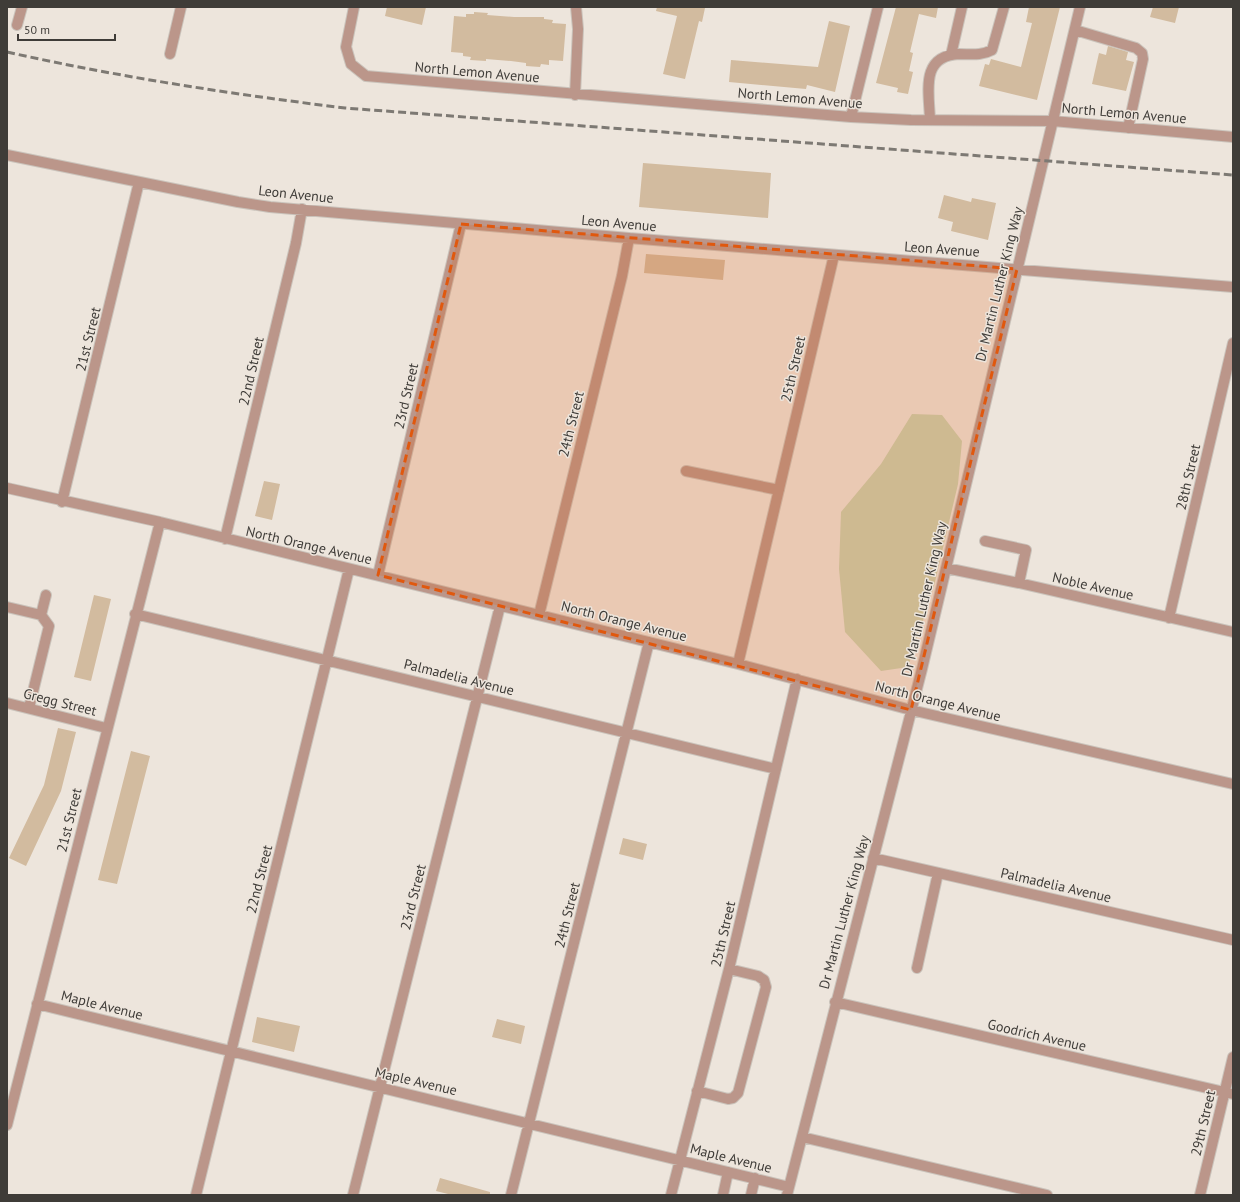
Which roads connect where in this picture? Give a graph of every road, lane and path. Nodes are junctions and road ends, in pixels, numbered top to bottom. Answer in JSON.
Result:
{"nodes":[{"id":1,"x":22,"y":7,"type":"edge"},
{"id":2,"x":181,"y":7,"type":"edge"},
{"id":3,"x":354,"y":7,"type":"edge"},
{"id":4,"x":576,"y":7,"type":"edge"},
{"id":5,"x":878,"y":7,"type":"edge"},
{"id":6,"x":962,"y":7,"type":"edge"},
{"id":7,"x":1004,"y":7,"type":"edge"},
{"id":8,"x":1080,"y":7,"type":"edge"},
{"id":9,"x":18,"y":25,"type":"dead end"},
{"id":10,"x":1075,"y":30,"type":"junction"},
{"id":11,"x":170,"y":54,"type":"dead end"},
{"id":12,"x":951,"y":55,"type":"junction"},
{"id":13,"x":575,"y":95,"type":"junction"},
{"id":14,"x":851,"y":116,"type":"junction"},
{"id":15,"x":930,"y":120,"type":"junction"},
{"id":16,"x":1053,"y":121,"type":"junction"},
{"id":17,"x":1128,"y":128,"type":"junction"},
{"id":18,"x":1233,"y":138,"type":"edge"},
{"id":19,"x":7,"y":155,"type":"edge"},
{"id":20,"x":139,"y":182,"type":"junction"},
{"id":21,"x":302,"y":209,"type":"junction"},
{"id":22,"x":460,"y":224,"type":"junction"},
{"id":23,"x":629,"y":238,"type":"junction"},
{"id":24,"x":834,"y":255,"type":"junction"},
{"id":25,"x":1017,"y":269,"type":"junction"},
{"id":26,"x":1233,"y":287,"type":"edge"},
{"id":27,"x":1233,"y":343,"type":"edge"},
{"id":28,"x":686,"y":471,"type":"dead end"},
{"id":29,"x":7,"y":488,"type":"edge"},
{"id":30,"x":779,"y":490,"type":"junction"},
{"id":31,"x":62,"y":502,"type":"junction"},
{"id":32,"x":160,"y":522,"type":"junction"},
{"id":33,"x":226,"y":539,"type":"junction"},
{"id":34,"x":985,"y":541,"type":"dead end"},
{"id":35,"x":946,"y":568,"type":"junction"},
{"id":36,"x":349,"y":569,"type":"junction"},
{"id":37,"x":378,"y":575,"type":"junction"},
{"id":38,"x":1019,"y":583,"type":"junction"},
{"id":39,"x":46,"y":596,"type":"dead end"},
{"id":40,"x":500,"y":606,"type":"junction"},
{"id":41,"x":7,"y":607,"type":"edge"},
{"id":42,"x":135,"y":614,"type":"junction"},
{"id":43,"x":41,"y":615,"type":"junction"},
{"id":44,"x":539,"y":615,"type":"junction"},
{"id":45,"x":1169,"y":618,"type":"junction"},
{"id":46,"x":1233,"y":632,"type":"edge"},
{"id":47,"x":649,"y":642,"type":"junction"},
{"id":48,"x":327,"y":660,"type":"junction"},
{"id":49,"x":738,"y":664,"type":"junction"},
{"id":50,"x":797,"y":679,"type":"junction"},
{"id":51,"x":477,"y":696,"type":"junction"},
{"id":52,"x":8,"y":706,"type":"edge"},
{"id":53,"x":29,"y":708,"type":"junction"},
{"id":54,"x":911,"y":710,"type":"junction"},
{"id":55,"x":106,"y":728,"type":"junction"},
{"id":56,"x":626,"y":732,"type":"junction"},
{"id":57,"x":776,"y":769,"type":"junction"},
{"id":58,"x":1233,"y":784,"type":"edge"},
{"id":59,"x":873,"y":858,"type":"junction"},
{"id":60,"x":938,"y":873,"type":"junction"},
{"id":61,"x":1233,"y":940,"type":"edge"},
{"id":62,"x":917,"y":968,"type":"dead end"},
{"id":63,"x":729,"y":970,"type":"junction"},
{"id":64,"x":835,"y":1002,"type":"junction"},
{"id":65,"x":37,"y":1004,"type":"junction"},
{"id":66,"x":231,"y":1051,"type":"junction"},
{"id":67,"x":1233,"y":1057,"type":"edge"},
{"id":68,"x":381,"y":1087,"type":"junction"},
{"id":69,"x":697,"y":1091,"type":"junction"},
{"id":70,"x":1229,"y":1093,"type":"edge"},
{"id":71,"x":9,"y":1109,"type":"edge"},
{"id":72,"x":529,"y":1123,"type":"junction"},
{"id":73,"x":7,"y":1125,"type":"edge"},
{"id":74,"x":802,"y":1137,"type":"junction"},
{"id":75,"x":680,"y":1160,"type":"junction"},
{"id":76,"x":728,"y":1172,"type":"junction"},
{"id":77,"x":755,"y":1178,"type":"junction"},
{"id":78,"x":788,"y":1191,"type":"edge"},
{"id":79,"x":196,"y":1195,"type":"edge"},
{"id":80,"x":353,"y":1195,"type":"edge"},
{"id":81,"x":511,"y":1195,"type":"edge"},
{"id":82,"x":671,"y":1195,"type":"edge"},
{"id":83,"x":723,"y":1195,"type":"edge"},
{"id":84,"x":751,"y":1195,"type":"edge"},
{"id":85,"x":1047,"y":1195,"type":"edge"},
{"id":86,"x":1200,"y":1195,"type":"edge"}],
"edges":[{"from":1,"to":9,"type":"street"},
{"from":2,"to":11,"type":"street"},
{"from":3,"to":13,"type":"street","name":"North Lemon Avenue"},
{"from":4,"to":13,"type":"street"},
{"from":5,"to":14,"type":"street"},
{"from":6,"to":12,"type":"street"},
{"from":7,"to":12,"type":"street"},
{"from":8,"to":10,"type":"street","name":"Dr Martin Luther King Way"},
{"from":10,"to":16,"type":"street","name":"Dr Martin Luther King Way"},
{"from":10,"to":17,"type":"street"},
{"from":12,"to":15,"type":"street"},
{"from":13,"to":14,"type":"street","name":"North Lemon Avenue"},
{"from":14,"to":15,"type":"street","name":"North Lemon Avenue"},
{"from":15,"to":16,"type":"street","name":"North Lemon Avenue"},
{"from":16,"to":17,"type":"street","name":"North Lemon Avenue"},
{"from":16,"to":25,"type":"street","name":"Dr Martin Luther King Way"},
{"from":17,"to":18,"type":"street","name":"North Lemon Avenue"},
{"from":19,"to":20,"type":"street","name":"Leon Avenue"},
{"from":20,"to":21,"type":"street","name":"Leon Avenue"},
{"from":20,"to":31,"type":"street","name":"21st Street"},
{"from":21,"to":22,"type":"street","name":"Leon Avenue"},
{"from":21,"to":33,"type":"street","name":"22nd Street"},
{"from":22,"to":23,"type":"street","name":"Leon Avenue"},
{"from":22,"to":37,"type":"street","name":"23rd Street"},
{"from":23,"to":24,"type":"street","name":"Leon Avenue"},
{"from":23,"to":44,"type":"street","name":"24th Street"},
{"from":24,"to":25,"type":"street","name":"Leon Avenue"},
{"from":24,"to":30,"type":"street","name":"25th Street"},
{"from":25,"to":26,"type":"street","name":"Leon Avenue"},
{"from":25,"to":35,"type":"street","name":"Dr Martin Luther King Way"},
{"from":27,"to":45,"type":"street","name":"28th Street"},
{"from":28,"to":30,"type":"street"},
{"from":29,"to":31,"type":"street","name":"North Orange Avenue"},
{"from":30,"to":49,"type":"street","name":"25th Street"},
{"from":31,"to":32,"type":"street","name":"North Orange Avenue"},
{"from":32,"to":33,"type":"street","name":"North Orange Avenue"},
{"from":32,"to":42,"type":"street","name":"21st Street"},
{"from":33,"to":36,"type":"street","name":"North Orange Avenue"},
{"from":34,"to":38,"type":"street"},
{"from":35,"to":38,"type":"street","name":"Noble Avenue"},
{"from":35,"to":54,"type":"street","name":"Dr Martin Luther King Way"},
{"from":36,"to":37,"type":"street","name":"North Orange Avenue"},
{"from":36,"to":48,"type":"street","name":"22nd Street"},
{"from":37,"to":40,"type":"street","name":"North Orange Avenue"},
{"from":38,"to":45,"type":"street","name":"Noble Avenue"},
{"from":39,"to":43,"type":"street"},
{"from":40,"to":44,"type":"street","name":"North Orange Avenue"},
{"from":40,"to":51,"type":"street","name":"23rd Street"},
{"from":41,"to":43,"type":"street"},
{"from":42,"to":48,"type":"street","name":"Palmadelia Avenue"},
{"from":42,"to":55,"type":"street","name":"21st Street"},
{"from":43,"to":53,"type":"street"},
{"from":44,"to":47,"type":"street","name":"North Orange Avenue"},
{"from":45,"to":46,"type":"street","name":"Noble Avenue"},
{"from":47,"to":49,"type":"street","name":"North Orange Avenue"},
{"from":47,"to":56,"type":"street","name":"24th Street"},
{"from":48,"to":51,"type":"street","name":"Palmadelia Avenue"},
{"from":48,"to":66,"type":"street","name":"22nd Street"},
{"from":49,"to":50,"type":"street","name":"North Orange Avenue"},
{"from":50,"to":54,"type":"street","name":"North Orange Avenue"},
{"from":50,"to":57,"type":"street","name":"25th Street"},
{"from":51,"to":56,"type":"street","name":"Palmadelia Avenue"},
{"from":51,"to":68,"type":"street","name":"23rd Street"},
{"from":52,"to":53,"type":"street","name":"Gregg Street"},
{"from":53,"to":55,"type":"street","name":"Gregg Street"},
{"from":54,"to":58,"type":"street","name":"North Orange Avenue"},
{"from":54,"to":59,"type":"street","name":"Dr Martin Luther King Way"},
{"from":55,"to":65,"type":"street","name":"21st Street"},
{"from":56,"to":57,"type":"street","name":"Palmadelia Avenue"},
{"from":56,"to":72,"type":"street","name":"24th Street"},
{"from":57,"to":63,"type":"street","name":"25th Street"},
{"from":59,"to":60,"type":"street","name":"Palmadelia Avenue"},
{"from":59,"to":64,"type":"street","name":"Dr Martin Luther King Way"},
{"from":60,"to":61,"type":"street","name":"Palmadelia Avenue"},
{"from":60,"to":62,"type":"street"},
{"from":63,"to":69,"type":"street","name":"25th Street"},
{"from":63,"to":69,"type":"street"},
{"from":64,"to":70,"type":"street","name":"Goodrich Avenue"},
{"from":64,"to":74,"type":"street","name":"Dr Martin Luther King Way"},
{"from":65,"to":66,"type":"street","name":"Maple Avenue"},
{"from":65,"to":71,"type":"street","name":"21st Street"},
{"from":66,"to":68,"type":"street","name":"Maple Avenue"},
{"from":66,"to":79,"type":"street","name":"22nd Street"},
{"from":67,"to":70,"type":"street","name":"29th Street"},
{"from":68,"to":72,"type":"street","name":"Maple Avenue"},
{"from":68,"to":80,"type":"street","name":"23rd Street"},
{"from":69,"to":75,"type":"street","name":"25th Street"},
{"from":70,"to":86,"type":"street","name":"29th Street"},
{"from":71,"to":73,"type":"street","name":"21st Street"},
{"from":72,"to":75,"type":"street","name":"Maple Avenue"},
{"from":72,"to":81,"type":"street","name":"24th Street"},
{"from":74,"to":78,"type":"street","name":"Dr Martin Luther King Way"},
{"from":74,"to":85,"type":"street"},
{"from":75,"to":76,"type":"street","name":"Maple Avenue"},
{"from":75,"to":82,"type":"street","name":"25th Street"},
{"from":76,"to":77,"type":"street","name":"Maple Avenue"},
{"from":76,"to":83,"type":"street"},
{"from":77,"to":78,"type":"street","name":"Maple Avenue"},
{"from":77,"to":84,"type":"street"}]}
